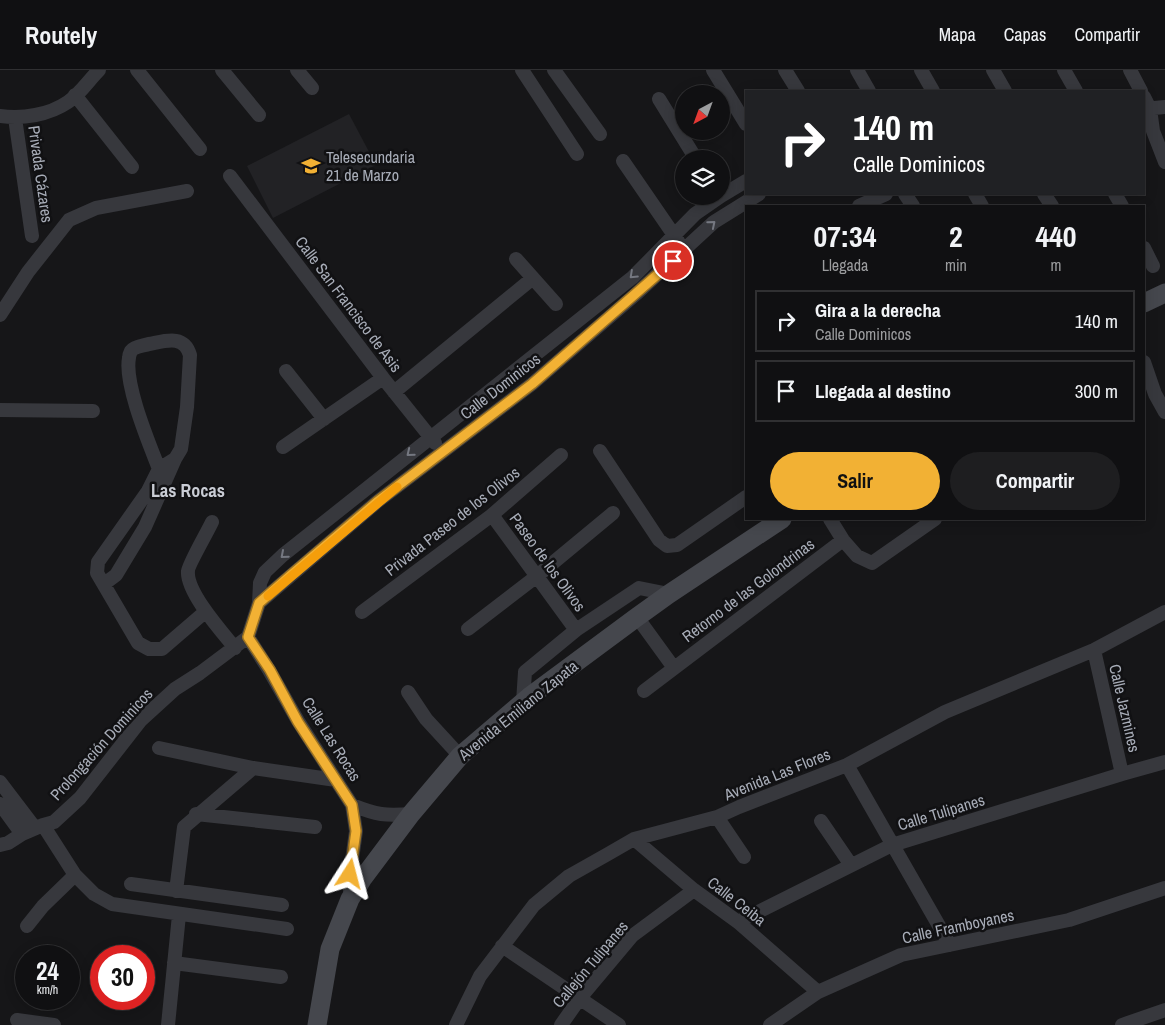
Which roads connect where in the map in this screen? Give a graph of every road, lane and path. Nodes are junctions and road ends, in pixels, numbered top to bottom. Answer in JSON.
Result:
{"nodes":[{"id":1,"x":99,"y":70,"type":"edge"},
{"id":2,"x":137,"y":70,"type":"edge"},
{"id":3,"x":222,"y":70,"type":"edge"},
{"id":4,"x":297,"y":70,"type":"edge"},
{"id":5,"x":522,"y":70,"type":"edge"},
{"id":6,"x":554,"y":70,"type":"edge"},
{"id":7,"x":713,"y":70,"type":"edge"},
{"id":8,"x":785,"y":70,"type":"edge"},
{"id":9,"x":857,"y":70,"type":"edge"},
{"id":10,"x":921,"y":70,"type":"edge"},
{"id":11,"x":993,"y":70,"type":"edge"},
{"id":12,"x":1064,"y":70,"type":"edge"},
{"id":13,"x":1130,"y":70,"type":"edge"},
{"id":14,"x":312,"y":88,"type":"dead end"},
{"id":15,"x":797,"y":90,"type":"edge"},
{"id":16,"x":868,"y":90,"type":"edge"},
{"id":17,"x":932,"y":90,"type":"edge"},
{"id":18,"x":1004,"y":90,"type":"edge"},
{"id":19,"x":1075,"y":90,"type":"edge"},
{"id":20,"x":1140,"y":90,"type":"edge"},
{"id":21,"x":75,"y":95,"type":"junction"},
{"id":22,"x":659,"y":99,"type":"dead end"},
{"id":23,"x":1146,"y":105,"type":"edge"},
{"id":24,"x":1165,"y":107,"type":"edge"},
{"id":25,"x":259,"y":115,"type":"dead end"},
{"id":26,"x":0,"y":116,"type":"edge"},
{"id":27,"x":15,"y":118,"type":"junction"},
{"id":28,"x":745,"y":122,"type":"edge"},
{"id":29,"x":1154,"y":131,"type":"edge"},
{"id":30,"x":600,"y":134,"type":"dead end"},
{"id":31,"x":200,"y":149,"type":"dead end"},
{"id":32,"x":690,"y":150,"type":"edge"},
{"id":33,"x":577,"y":154,"type":"dead end"},
{"id":34,"x":623,"y":161,"type":"dead end"},
{"id":35,"x":1165,"y":162,"type":"edge"},
{"id":36,"x":132,"y":167,"type":"dead end"},
{"id":37,"x":230,"y":176,"type":"dead end"},
{"id":38,"x":745,"y":182,"type":"edge"},
{"id":39,"x":188,"y":191,"type":"dead end"},
{"id":40,"x":730,"y":191,"type":"edge"},
{"id":41,"x":758,"y":195,"type":"edge"},
{"id":42,"x":884,"y":195,"type":"edge"},
{"id":43,"x":708,"y":205,"type":"edge"},
{"id":44,"x":725,"y":205,"type":"edge"},
{"id":45,"x":861,"y":205,"type":"edge"},
{"id":46,"x":729,"y":213,"type":"junction"},
{"id":47,"x":673,"y":235,"type":"junction"},
{"id":48,"x":32,"y":236,"type":"dead end"},
{"id":49,"x":685,"y":250,"type":"junction"},
{"id":50,"x":1145,"y":250,"type":"edge"},
{"id":51,"x":516,"y":259,"type":"dead end"},
{"id":52,"x":1153,"y":266,"type":"dead end"},
{"id":53,"x":533,"y":278,"type":"junction"},
{"id":54,"x":1165,"y":293,"type":"edge"},
{"id":55,"x":1145,"y":303,"type":"edge"},
{"id":56,"x":556,"y":304,"type":"dead end"},
{"id":57,"x":0,"y":318,"type":"edge"},
{"id":58,"x":572,"y":326,"type":"junction"},
{"id":59,"x":584,"y":339,"type":"junction"},
{"id":60,"x":1145,"y":365,"type":"edge"},
{"id":61,"x":286,"y":371,"type":"dead end"},
{"id":62,"x":383,"y":378,"type":"junction"},
{"id":63,"x":394,"y":392,"type":"junction"},
{"id":64,"x":0,"y":410,"type":"edge"},
{"id":65,"x":92,"y":412,"type":"dead end"},
{"id":66,"x":1165,"y":412,"type":"edge"},
{"id":67,"x":324,"y":419,"type":"junction"},
{"id":68,"x":430,"y":438,"type":"junction"},
{"id":69,"x":283,"y":447,"type":"dead end"},
{"id":70,"x":600,"y":451,"type":"dead end"},
{"id":71,"x":442,"y":453,"type":"junction"},
{"id":72,"x":561,"y":456,"type":"dead end"},
{"id":73,"x":175,"y":459,"type":"junction"},
{"id":74,"x":159,"y":469,"type":"junction"},
{"id":75,"x":745,"y":498,"type":"edge"},
{"id":76,"x":613,"y":513,"type":"dead end"},
{"id":77,"x":492,"y":515,"type":"junction"},
{"id":78,"x":780,"y":520,"type":"edge"},
{"id":79,"x":831,"y":520,"type":"edge"},
{"id":80,"x":934,"y":520,"type":"edge"},
{"id":81,"x":212,"y":522,"type":"dead end"},
{"id":82,"x":843,"y":540,"type":"junction"},
{"id":83,"x":537,"y":576,"type":"junction"},
{"id":84,"x":104,"y":584,"type":"junction"},
{"id":85,"x":669,"y":594,"type":"junction"},
{"id":86,"x":259,"y":603,"type":"junction"},
{"id":87,"x":205,"y":612,"type":"junction"},
{"id":88,"x":362,"y":612,"type":"dead end"},
{"id":89,"x":1165,"y":612,"type":"edge"},
{"id":90,"x":637,"y":617,"type":"junction"},
{"id":91,"x":468,"y":629,"type":"dead end"},
{"id":92,"x":576,"y":630,"type":"junction"},
{"id":93,"x":248,"y":637,"type":"junction"},
{"id":94,"x":234,"y":648,"type":"junction"},
{"id":95,"x":1094,"y":650,"type":"junction"},
{"id":96,"x":674,"y":668,"type":"junction"},
{"id":97,"x":644,"y":691,"type":"dead end"},
{"id":98,"x":408,"y":692,"type":"dead end"},
{"id":99,"x":523,"y":702,"type":"junction"},
{"id":100,"x":159,"y":748,"type":"dead end"},
{"id":101,"x":460,"y":756,"type":"junction"},
{"id":102,"x":1165,"y":762,"type":"edge"},
{"id":103,"x":846,"y":765,"type":"junction"},
{"id":104,"x":253,"y":768,"type":"junction"},
{"id":105,"x":1122,"y":774,"type":"junction"},
{"id":106,"x":336,"y":780,"type":"junction"},
{"id":107,"x":3,"y":791,"type":"edge"},
{"id":108,"x":0,"y":804,"type":"edge"},
{"id":109,"x":352,"y":805,"type":"junction"},
{"id":110,"x":196,"y":814,"type":"junction"},
{"id":111,"x":411,"y":814,"type":"junction"},
{"id":112,"x":717,"y":817,"type":"junction"},
{"id":113,"x":821,"y":820,"type":"dead end"},
{"id":114,"x":39,"y":827,"type":"junction"},
{"id":115,"x":315,"y":827,"type":"dead end"},
{"id":116,"x":22,"y":834,"type":"junction"},
{"id":117,"x":634,"y":839,"type":"junction"},
{"id":118,"x":0,"y":845,"type":"edge"},
{"id":119,"x":892,"y":845,"type":"junction"},
{"id":120,"x":744,"y":857,"type":"dead end"},
{"id":121,"x":851,"y":865,"type":"junction"},
{"id":122,"x":75,"y":875,"type":"junction"},
{"id":123,"x":131,"y":884,"type":"dead end"},
{"id":124,"x":1165,"y":888,"type":"edge"},
{"id":125,"x":176,"y":890,"type":"junction"},
{"id":126,"x":694,"y":890,"type":"junction"},
{"id":127,"x":350,"y":899,"type":"junction"},
{"id":128,"x":282,"y":905,"type":"dead end"},
{"id":129,"x":179,"y":915,"type":"junction"},
{"id":130,"x":738,"y":922,"type":"junction"},
{"id":131,"x":28,"y":926,"type":"dead end"},
{"id":132,"x":287,"y":928,"type":"dead end"},
{"id":133,"x":950,"y":945,"type":"junction"},
{"id":134,"x":502,"y":946,"type":"junction"},
{"id":135,"x":174,"y":963,"type":"junction"},
{"id":136,"x":281,"y":977,"type":"dead end"},
{"id":137,"x":818,"y":992,"type":"junction"},
{"id":138,"x":580,"y":998,"type":"junction"},
{"id":139,"x":1165,"y":1010,"type":"edge"},
{"id":140,"x":16,"y":1020,"type":"dead end"},
{"id":141,"x":54,"y":1025,"type":"edge"},
{"id":142,"x":168,"y":1025,"type":"edge"},
{"id":143,"x":317,"y":1025,"type":"edge"},
{"id":144,"x":456,"y":1025,"type":"edge"},
{"id":145,"x":561,"y":1025,"type":"edge"},
{"id":146,"x":619,"y":1025,"type":"edge"},
{"id":147,"x":770,"y":1025,"type":"edge"},
{"id":148,"x":1122,"y":1025,"type":"edge"}],
"edges":[{"from":1,"to":21,"type":"street"},
{"from":2,"to":31,"type":"street"},
{"from":3,"to":25,"type":"street"},
{"from":4,"to":14,"type":"street"},
{"from":5,"to":33,"type":"street"},
{"from":6,"to":30,"type":"street"},
{"from":7,"to":28,"type":"street"},
{"from":8,"to":15,"type":"street"},
{"from":9,"to":16,"type":"street"},
{"from":10,"to":17,"type":"street"},
{"from":11,"to":18,"type":"street"},
{"from":12,"to":19,"type":"street"},
{"from":13,"to":20,"type":"street"},
{"from":21,"to":27,"type":"street"},
{"from":21,"to":36,"type":"street"},
{"from":22,"to":32,"type":"street"},
{"from":23,"to":24,"type":"street"},
{"from":23,"to":29,"type":"street"},
{"from":26,"to":27,"type":"street"},
{"from":27,"to":48,"type":"street","name":"Privada Cázares"},
{"from":29,"to":35,"type":"street"},
{"from":34,"to":47,"type":"street"},
{"from":37,"to":62,"type":"street","name":"Calle San Francisco de Asis"},
{"from":38,"to":40,"type":"street","name":"Calle Dominicos"},
{"from":39,"to":57,"type":"street"},
{"from":41,"to":46,"type":"street","name":"Calle Dominicos"},
{"from":42,"to":45,"type":"street"},
{"from":43,"to":47,"type":"street","name":"Calle Dominicos"},
{"from":44,"to":46,"type":"street"},
{"from":49,"to":46,"type":"street","name":"Calle Dominicos","one_way":true},
{"from":47,"to":49,"type":"street"},
{"from":47,"to":58,"type":"street","name":"Calle Dominicos","one_way":true},
{"from":49,"to":59,"type":"street","name":"Calle Dominicos"},
{"from":50,"to":52,"type":"street"},
{"from":51,"to":53,"type":"street"},
{"from":53,"to":56,"type":"street"},
{"from":53,"to":63,"type":"street"},
{"from":54,"to":55,"type":"main road"},
{"from":58,"to":59,"type":"street"},
{"from":58,"to":68,"type":"street","name":"Calle Dominicos"},
{"from":59,"to":71,"type":"street","name":"Calle Dominicos"},
{"from":60,"to":66,"type":"street"},
{"from":61,"to":67,"type":"street"},
{"from":62,"to":63,"type":"street","name":"Calle San Francisco de Asis"},
{"from":62,"to":67,"type":"street"},
{"from":63,"to":68,"type":"street","name":"Calle San Francisco de Asis"},
{"from":64,"to":65,"type":"street"},
{"from":67,"to":69,"type":"street"},
{"from":68,"to":71,"type":"street","name":"Calle San Francisco de Asis"},
{"from":68,"to":86,"type":"street","name":"Calle Dominicos","one_way":true},
{"from":70,"to":75,"type":"street"},
{"from":71,"to":86,"type":"street","name":"Calle Dominicos"},
{"from":72,"to":77,"type":"street","name":"Privada Paseo de los Olivos"},
{"from":73,"to":74,"type":"street"},
{"from":73,"to":74,"type":"street"},
{"from":73,"to":84,"type":"street"},
{"from":74,"to":84,"type":"street"},
{"from":76,"to":83,"type":"street"},
{"from":77,"to":83,"type":"street","name":"Paseo de los Olivos"},
{"from":77,"to":88,"type":"street","name":"Privada Paseo de los Olivos"},
{"from":78,"to":85,"type":"main road","name":"Avenida Emiliano Zapata"},
{"from":79,"to":82,"type":"street"},
{"from":80,"to":82,"type":"street"},
{"from":81,"to":87,"type":"street"},
{"from":82,"to":96,"type":"street","name":"Retorno de las Golondrinas"},
{"from":83,"to":91,"type":"street"},
{"from":83,"to":92,"type":"street","name":"Paseo de los Olivos"},
{"from":84,"to":87,"type":"street"},
{"from":85,"to":90,"type":"main road","name":"Avenida Emiliano Zapata"},
{"from":85,"to":92,"type":"street","name":"Paseo de los Olivos"},
{"from":86,"to":93,"type":"street","name":"Calle Dominicos"},
{"from":87,"to":94,"type":"street"},
{"from":89,"to":95,"type":"street","name":"Avenida Las Flores"},
{"from":90,"to":96,"type":"street"},
{"from":90,"to":99,"type":"main road","name":"Avenida Emiliano Zapata"},
{"from":92,"to":99,"type":"street","name":"Paseo de los Olivos"},
{"from":93,"to":94,"type":"street","name":"Prolongación Dominicos"},
{"from":93,"to":106,"type":"street","name":"Calle Las Rocas"},
{"from":94,"to":114,"type":"street","name":"Prolongación Dominicos"},
{"from":95,"to":103,"type":"street","name":"Avenida Las Flores"},
{"from":95,"to":105,"type":"street","name":"Calle Jazmines"},
{"from":96,"to":97,"type":"street","name":"Retorno de las Golondrinas"},
{"from":98,"to":101,"type":"street"},
{"from":99,"to":101,"type":"main road","name":"Avenida Emiliano Zapata"},
{"from":100,"to":104,"type":"street"},
{"from":101,"to":111,"type":"main road","name":"Avenida Emiliano Zapata"},
{"from":102,"to":105,"type":"street","name":"Calle Tulipanes"},
{"from":103,"to":112,"type":"street","name":"Avenida Las Flores"},
{"from":103,"to":119,"type":"street"},
{"from":104,"to":106,"type":"street"},
{"from":104,"to":110,"type":"street"},
{"from":105,"to":119,"type":"street","name":"Calle Tulipanes"},
{"from":106,"to":109,"type":"street","name":"Calle Las Rocas"},
{"from":107,"to":114,"type":"street"},
{"from":108,"to":116,"type":"street"},
{"from":109,"to":111,"type":"street"},
{"from":109,"to":127,"type":"street","name":"Calle Las Rocas"},
{"from":110,"to":115,"type":"street"},
{"from":110,"to":125,"type":"street"},
{"from":111,"to":127,"type":"main road","name":"Avenida Emiliano Zapata"},
{"from":112,"to":117,"type":"street","name":"Avenida Las Flores"},
{"from":112,"to":120,"type":"street"},
{"from":113,"to":121,"type":"street"},
{"from":114,"to":116,"type":"street","name":"Prolongación Dominicos"},
{"from":114,"to":122,"type":"street"},
{"from":116,"to":118,"type":"street","name":"Prolongación Dominicos"},
{"from":117,"to":126,"type":"street","name":"Calle Ceiba"},
{"from":117,"to":134,"type":"street","name":"Avenida Las Flores"},
{"from":119,"to":121,"type":"street","name":"Calle Tulipanes"},
{"from":119,"to":133,"type":"street"},
{"from":121,"to":130,"type":"street","name":"Calle Tulipanes"},
{"from":122,"to":129,"type":"street"},
{"from":122,"to":131,"type":"street"},
{"from":123,"to":125,"type":"street"},
{"from":124,"to":133,"type":"street","name":"Calle Framboyanes"},
{"from":125,"to":128,"type":"street"},
{"from":126,"to":130,"type":"street","name":"Calle Ceiba"},
{"from":126,"to":138,"type":"street","name":"Callejón Tulipanes"},
{"from":127,"to":143,"type":"main road","name":"Avenida Emiliano Zapata"},
{"from":129,"to":132,"type":"street"},
{"from":129,"to":135,"type":"street"},
{"from":130,"to":137,"type":"street","name":"Calle Ceiba"},
{"from":133,"to":137,"type":"street","name":"Calle Framboyanes"},
{"from":134,"to":138,"type":"street"},
{"from":134,"to":144,"type":"street","name":"Avenida Las Flores"},
{"from":135,"to":136,"type":"street"},
{"from":135,"to":142,"type":"street"},
{"from":137,"to":147,"type":"street","name":"Calle Framboyanes"},
{"from":138,"to":145,"type":"street","name":"Callejón Tulipanes"},
{"from":138,"to":146,"type":"street"},
{"from":139,"to":148,"type":"street"},
{"from":140,"to":141,"type":"street"}]}
